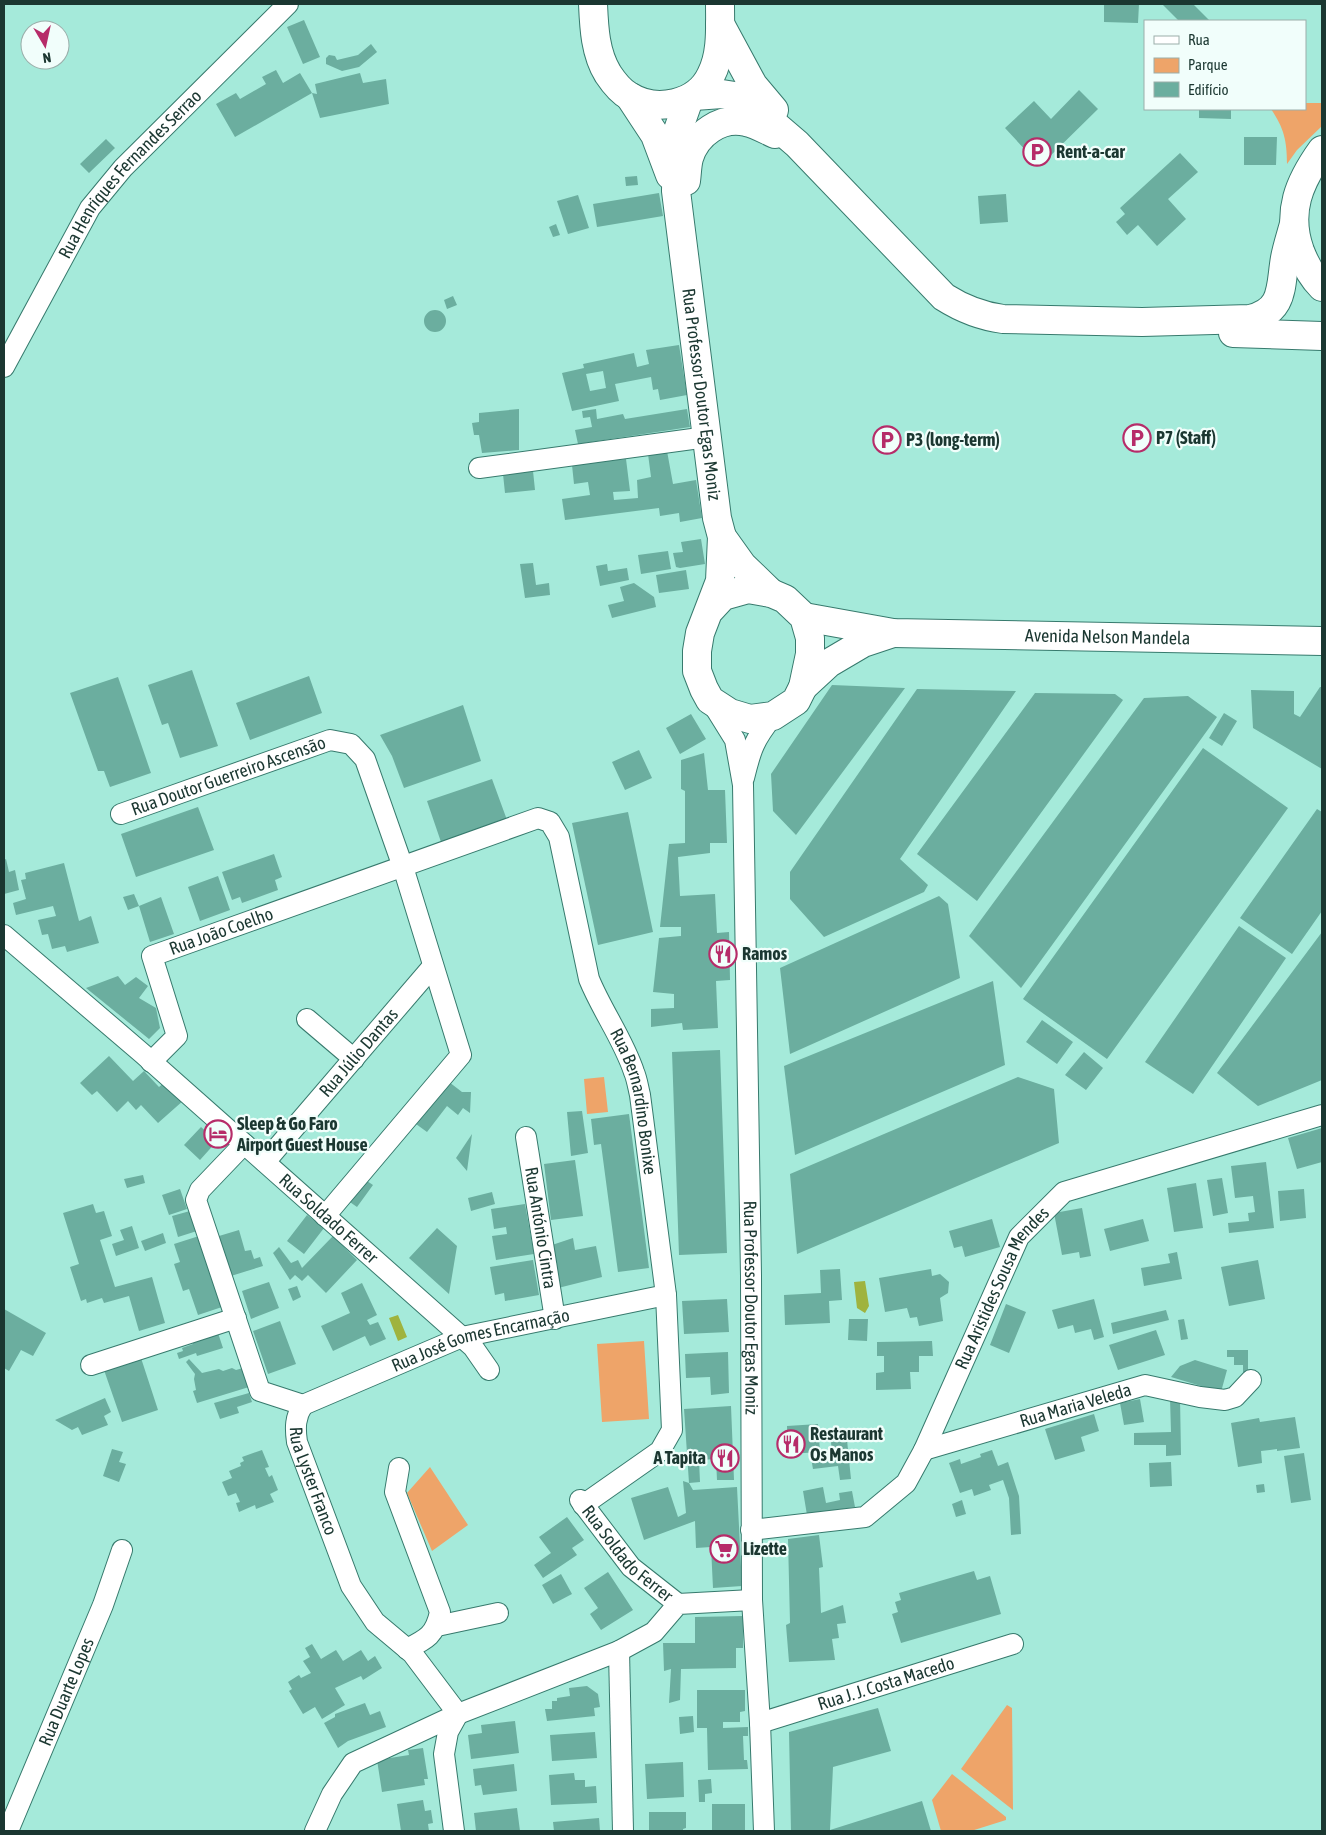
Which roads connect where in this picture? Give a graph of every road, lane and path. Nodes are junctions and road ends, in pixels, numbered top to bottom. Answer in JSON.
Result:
{"nodes":[{"id":1,"x":288,"y":4,"type":"edge"},
{"id":2,"x":594,"y":4,"type":"edge"},
{"id":3,"x":720,"y":14,"type":"edge"},
{"id":4,"x":630,"y":97,"type":"junction"},
{"id":5,"x":691,"y":97,"type":"junction"},
{"id":6,"x":797,"y":144,"type":"junction"},
{"id":7,"x":1322,"y":150,"type":"edge"},
{"id":8,"x":676,"y":191,"type":"junction"},
{"id":9,"x":680,"y":223,"type":"junction"},
{"id":10,"x":1294,"y":224,"type":"junction"},
{"id":11,"x":1322,"y":287,"type":"edge"},
{"id":12,"x":1142,"y":322,"type":"junction"},
{"id":13,"x":1322,"y":336,"type":"edge"},
{"id":14,"x":4,"y":367,"type":"edge"},
{"id":15,"x":707,"y":437,"type":"junction"},
{"id":16,"x":479,"y":468,"type":"dead end"},
{"id":17,"x":722,"y":537,"type":"junction"},
{"id":18,"x":771,"y":593,"type":"junction"},
{"id":19,"x":710,"y":610,"type":"junction"},
{"id":20,"x":804,"y":617,"type":"junction"},
{"id":21,"x":893,"y":632,"type":"junction"},
{"id":22,"x":1322,"y":641,"type":"edge"},
{"id":23,"x":803,"y":686,"type":"junction"},
{"id":24,"x":710,"y":700,"type":"junction"},
{"id":25,"x":773,"y":716,"type":"junction"},
{"id":26,"x":743,"y":785,"type":"junction"},
{"id":27,"x":121,"y":814,"type":"dead end"},
{"id":28,"x":403,"y":867,"type":"junction"},
{"id":29,"x":4,"y":935,"type":"edge"},
{"id":30,"x":434,"y":966,"type":"junction"},
{"id":31,"x":307,"y":1018,"type":"dead end"},
{"id":32,"x":354,"y":1059,"type":"junction"},
{"id":33,"x":151,"y":1062,"type":"junction"},
{"id":34,"x":1322,"y":1115,"type":"edge"},
{"id":35,"x":526,"y":1137,"type":"dead end"},
{"id":36,"x":244,"y":1144,"type":"junction"},
{"id":37,"x":264,"y":1162,"type":"junction"},
{"id":38,"x":325,"y":1216,"type":"junction"},
{"id":39,"x":666,"y":1295,"type":"junction"},
{"id":40,"x":236,"y":1318,"type":"junction"},
{"id":41,"x":555,"y":1319,"type":"junction"},
{"id":42,"x":462,"y":1337,"type":"junction"},
{"id":43,"x":92,"y":1365,"type":"dead end"},
{"id":44,"x":489,"y":1370,"type":"dead end"},
{"id":45,"x":1251,"y":1380,"type":"dead end"},
{"id":46,"x":303,"y":1405,"type":"junction"},
{"id":47,"x":924,"y":1450,"type":"junction"},
{"id":48,"x":399,"y":1468,"type":"dead end"},
{"id":49,"x":581,"y":1502,"type":"joint"},
{"id":50,"x":751,"y":1530,"type":"junction"},
{"id":51,"x":122,"y":1550,"type":"dead end"},
{"id":52,"x":752,"y":1600,"type":"junction"},
{"id":53,"x":678,"y":1604,"type":"junction"},
{"id":54,"x":498,"y":1612,"type":"dead end"},
{"id":55,"x":437,"y":1626,"type":"junction"},
{"id":56,"x":1012,"y":1644,"type":"dead end"},
{"id":57,"x":407,"y":1648,"type":"junction"},
{"id":58,"x":619,"y":1650,"type":"junction"},
{"id":59,"x":458,"y":1714,"type":"junction"},
{"id":60,"x":760,"y":1723,"type":"junction"},
{"id":61,"x":8,"y":1831,"type":"edge"},
{"id":62,"x":315,"y":1831,"type":"edge"},
{"id":63,"x":454,"y":1831,"type":"edge"},
{"id":64,"x":623,"y":1831,"type":"edge"},
{"id":65,"x":764,"y":1831,"type":"edge"}],
"edges":[{"from":1,"to":14,"type":"street","name":"Rua Henriques Fernandes Serrao"},
{"from":2,"to":4,"type":"street"},
{"from":3,"to":5,"type":"street"},
{"from":3,"to":6,"type":"street"},
{"from":4,"to":5,"type":"street"},
{"from":4,"to":8,"type":"street"},
{"from":5,"to":6,"type":"street"},
{"from":5,"to":8,"type":"street"},
{"from":6,"to":9,"type":"street"},
{"from":6,"to":12,"type":"street"},
{"from":7,"to":10,"type":"street"},
{"from":8,"to":9,"type":"street"},
{"from":9,"to":15,"type":"street","name":"Rua Professor Doutor Egas Moniz"},
{"from":10,"to":11,"type":"street"},
{"from":10,"to":12,"type":"street"},
{"from":12,"to":13,"type":"street"},
{"from":15,"to":16,"type":"street"},
{"from":15,"to":17,"type":"street","name":"Rua Professor Doutor Egas Moniz"},
{"from":17,"to":18,"type":"street"},
{"from":17,"to":19,"type":"street"},
{"from":18,"to":19,"type":"street"},
{"from":18,"to":20,"type":"street"},
{"from":19,"to":24,"type":"street"},
{"from":20,"to":21,"type":"street"},
{"from":20,"to":23,"type":"street"},
{"from":21,"to":22,"type":"street","name":"Avenida Nelson Mandela"},
{"from":21,"to":23,"type":"street"},
{"from":23,"to":25,"type":"street"},
{"from":24,"to":25,"type":"street"},
{"from":24,"to":26,"type":"street"},
{"from":25,"to":26,"type":"street"},
{"from":26,"to":50,"type":"street","name":"Rua Professor Doutor Egas Moniz"},
{"from":27,"to":28,"type":"street","name":"Rua Doutor Guerreiro Ascensão"},
{"from":28,"to":30,"type":"street","name":"Rua Doutor Guerreiro Ascensão"},
{"from":28,"to":33,"type":"street","name":"Rua João Coelho"},
{"from":28,"to":39,"type":"street","name":"Rua Bernardino Bonixe"},
{"from":29,"to":33,"type":"street","name":"Rua Soldado Ferrer"},
{"from":30,"to":32,"type":"street","name":"Rua Júlio Dantas"},
{"from":30,"to":38,"type":"street","name":"Rua Doutor Guerreiro Ascensão"},
{"from":31,"to":32,"type":"street"},
{"from":32,"to":37,"type":"street","name":"Rua Júlio Dantas"},
{"from":33,"to":36,"type":"street","name":"Rua Soldado Ferrer"},
{"from":34,"to":47,"type":"street","name":"Rua Aristides Sousa Mendes"},
{"from":35,"to":41,"type":"street","name":"Rua António Cintra"},
{"from":36,"to":37,"type":"street","name":"Rua Soldado Ferrer"},
{"from":36,"to":40,"type":"street","name":"Rua Lyster Franco"},
{"from":37,"to":38,"type":"street","name":"Rua Soldado Ferrer"},
{"from":38,"to":42,"type":"street","name":"Rua Soldado Ferrer"},
{"from":39,"to":41,"type":"street","name":"Rua José Gomes Encarnação"},
{"from":39,"to":49,"type":"street","name":"Rua Bernardino Bonixe"},
{"from":40,"to":43,"type":"street"},
{"from":40,"to":46,"type":"street","name":"Rua Lyster Franco"},
{"from":41,"to":42,"type":"street","name":"Rua José Gomes Encarnação"},
{"from":42,"to":44,"type":"street","name":"Rua Soldado Ferrer"},
{"from":42,"to":46,"type":"street","name":"Rua José Gomes Encarnação"},
{"from":45,"to":47,"type":"street","name":"Rua Maria Veleda"},
{"from":46,"to":57,"type":"street","name":"Rua Lyster Franco"},
{"from":47,"to":50,"type":"street","name":"Rua Aristides Sousa Mendes"},
{"from":48,"to":55,"type":"street"},
{"from":49,"to":53,"type":"street","name":"Rua Soldado Ferrer"},
{"from":50,"to":52,"type":"street","name":"Rua Professor Doutor Egas Moniz"},
{"from":51,"to":61,"type":"street","name":"Rua Duarte Lopes"},
{"from":52,"to":53,"type":"street"},
{"from":52,"to":60,"type":"street","name":"Rua Professor Doutor Egas Moniz"},
{"from":53,"to":58,"type":"street"},
{"from":54,"to":55,"type":"street"},
{"from":55,"to":57,"type":"street"},
{"from":56,"to":60,"type":"street","name":"Rua J. J. Costa Macedo"},
{"from":57,"to":59,"type":"street","name":"Rua Lyster Franco"},
{"from":58,"to":59,"type":"street"},
{"from":58,"to":64,"type":"street"},
{"from":59,"to":62,"type":"street"},
{"from":59,"to":63,"type":"street"},
{"from":60,"to":65,"type":"street","name":"Rua Professor Doutor Egas Moniz"}]}
